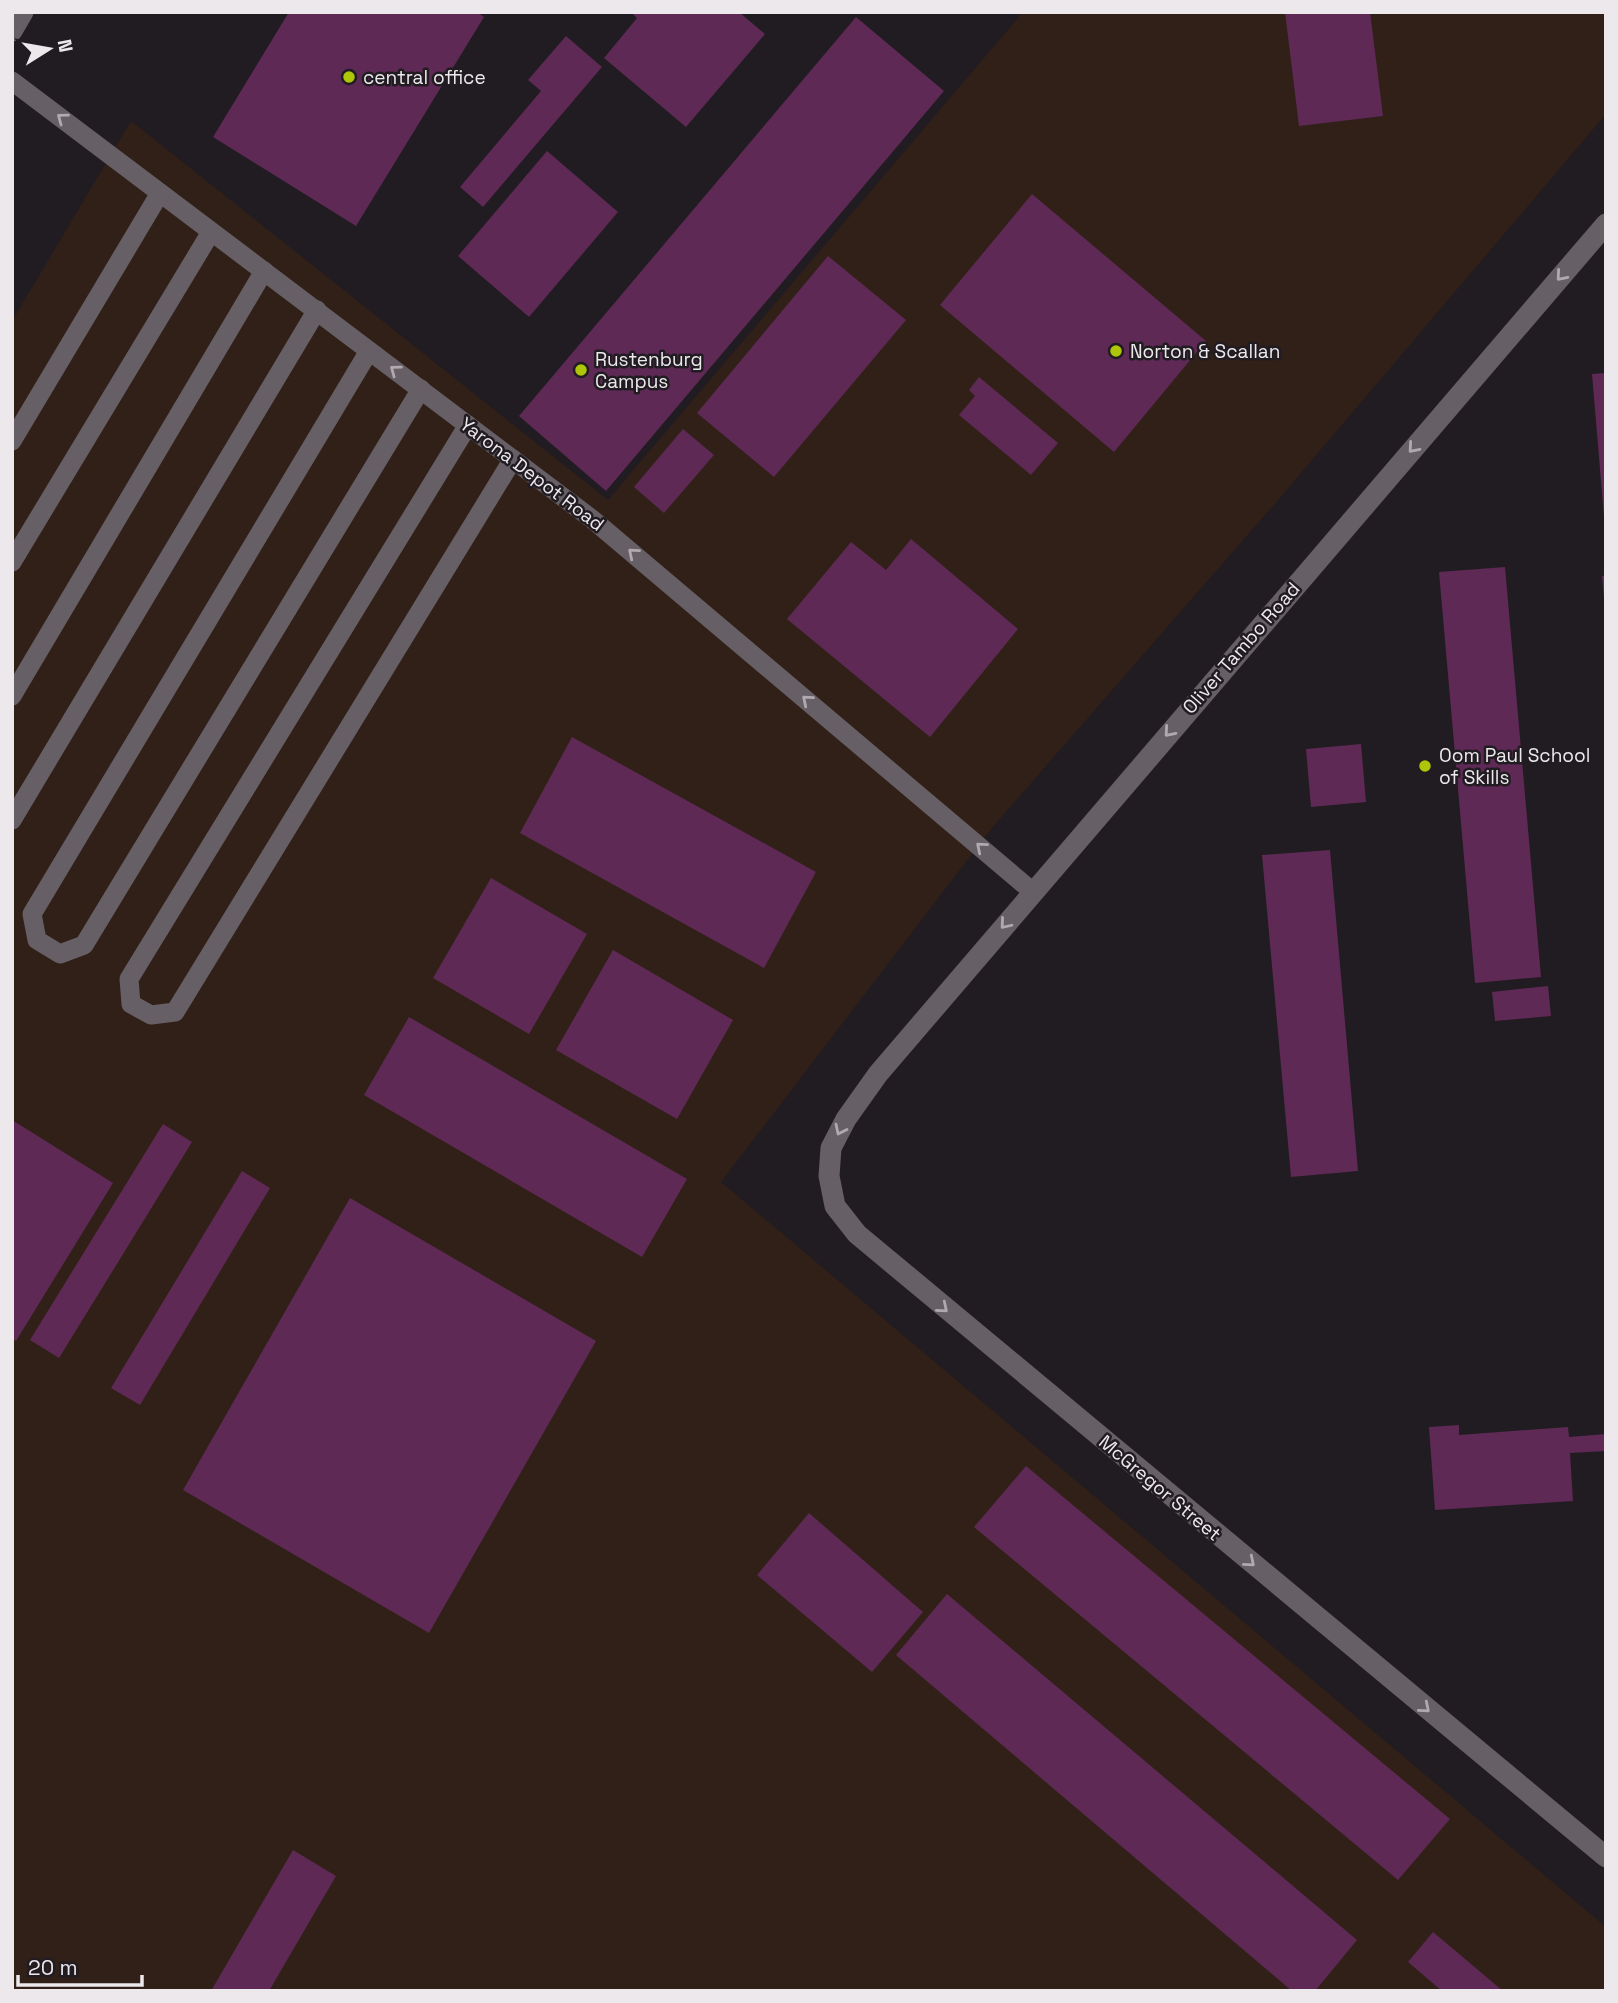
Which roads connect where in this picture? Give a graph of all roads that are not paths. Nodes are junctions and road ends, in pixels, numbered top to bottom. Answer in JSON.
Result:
{"nodes":[{"id":1,"x":23,"y":12,"type":"edge"},
{"id":2,"x":12,"y":32,"type":"edge"},
{"id":3,"x":12,"y":81,"type":"edge"},
{"id":4,"x":160,"y":193,"type":"junction"},
{"id":5,"x":1606,"y":224,"type":"edge"},
{"id":6,"x":211,"y":232,"type":"junction"},
{"id":7,"x":264,"y":271,"type":"junction"},
{"id":8,"x":317,"y":310,"type":"junction"},
{"id":9,"x":369,"y":351,"type":"junction"},
{"id":10,"x":421,"y":389,"type":"junction"},
{"id":11,"x":468,"y":425,"type":"junction"},
{"id":12,"x":12,"y":441,"type":"edge"},
{"id":13,"x":513,"y":459,"type":"junction"},
{"id":14,"x":12,"y":562,"type":"edge"},
{"id":15,"x":12,"y":696,"type":"edge"},
{"id":16,"x":12,"y":820,"type":"edge"},
{"id":17,"x":1033,"y":892,"type":"junction"},
{"id":18,"x":878,"y":1074,"type":"joint"},
{"id":19,"x":1606,"y":1857,"type":"edge"}],
"edges":[{"from":1,"to":2,"type":"street"},
{"from":4,"to":3,"type":"lane","name":"Yarona Depot Road","one_way":true},
{"from":4,"to":6,"type":"lane","name":"Yarona Depot Road"},
{"from":4,"to":12,"type":"lane"},
{"from":5,"to":17,"type":"street","name":"Oliver Tambo Road","one_way":true},
{"from":6,"to":7,"type":"lane","name":"Yarona Depot Road"},
{"from":6,"to":14,"type":"lane"},
{"from":7,"to":8,"type":"lane","name":"Yarona Depot Road"},
{"from":7,"to":15,"type":"lane"},
{"from":8,"to":9,"type":"lane","name":"Yarona Depot Road"},
{"from":8,"to":16,"type":"lane"},
{"from":10,"to":9,"type":"lane","name":"Yarona Depot Road","one_way":true},
{"from":9,"to":10,"type":"lane"},
{"from":10,"to":11,"type":"lane","name":"Yarona Depot Road"},
{"from":11,"to":13,"type":"lane","name":"Yarona Depot Road"},
{"from":11,"to":13,"type":"lane"},
{"from":17,"to":13,"type":"lane","name":"Yarona Depot Road","one_way":true},
{"from":17,"to":18,"type":"street","name":"Oliver Tambo Road","one_way":true},
{"from":18,"to":19,"type":"street","name":"McGregor Street","one_way":true}]}
